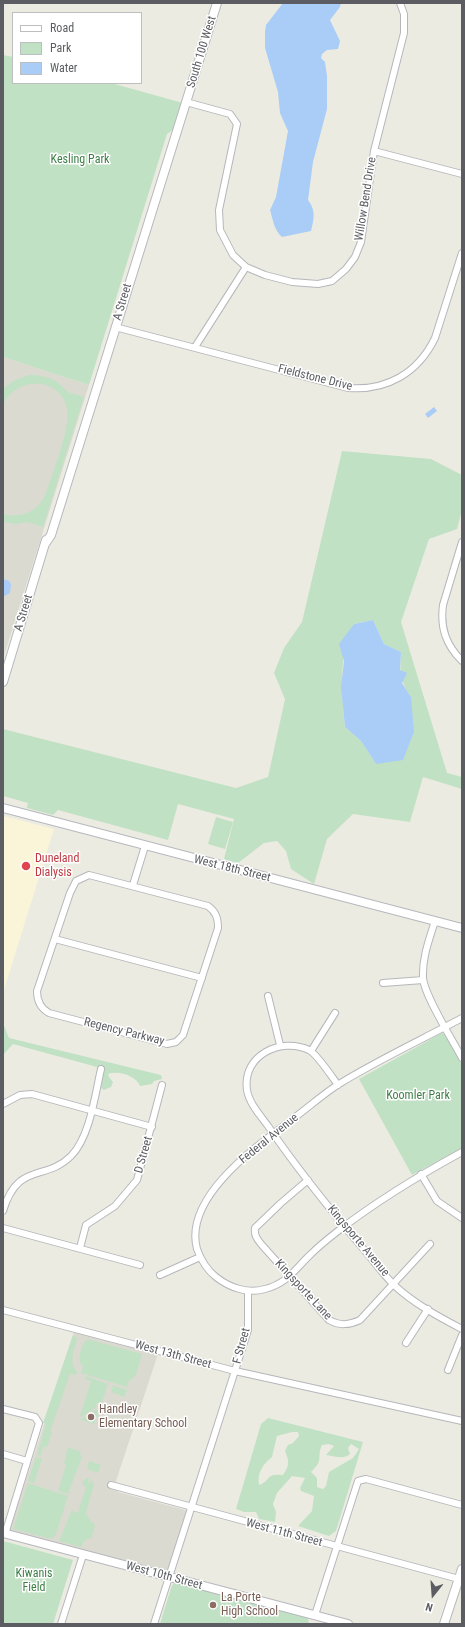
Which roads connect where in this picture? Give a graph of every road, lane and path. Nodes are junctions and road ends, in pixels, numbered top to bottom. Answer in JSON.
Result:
{"nodes":[{"id":1,"x":217,"y":3,"type":"edge"},
{"id":2,"x":400,"y":3,"type":"edge"},
{"id":3,"x":186,"y":102,"type":"junction"},
{"id":4,"x":374,"y":151,"type":"junction"},
{"id":5,"x":462,"y":174,"type":"edge"},
{"id":6,"x":462,"y":253,"type":"edge"},
{"id":7,"x":246,"y":267,"type":"junction"},
{"id":8,"x":115,"y":327,"type":"junction"},
{"id":9,"x":195,"y":347,"type":"junction"},
{"id":10,"x":462,"y":542,"type":"edge"},
{"id":11,"x":462,"y":661,"type":"edge"},
{"id":12,"x":3,"y":682,"type":"edge"},
{"id":13,"x":3,"y":808,"type":"edge"},
{"id":14,"x":145,"y":846,"type":"junction"},
{"id":15,"x":133,"y":885,"type":"junction"},
{"id":16,"x":435,"y":921,"type":"junction"},
{"id":17,"x":462,"y":928,"type":"edge"},
{"id":18,"x":55,"y":939,"type":"junction"},
{"id":19,"x":202,"y":978,"type":"junction"},
{"id":20,"x":423,"y":980,"type":"junction"},
{"id":21,"x":383,"y":983,"type":"dead end"},
{"id":22,"x":268,"y":996,"type":"dead end"},
{"id":23,"x":335,"y":1013,"type":"dead end"},
{"id":24,"x":462,"y":1018,"type":"edge"},
{"id":25,"x":445,"y":1027,"type":"junction"},
{"id":26,"x":280,"y":1045,"type":"junction"},
{"id":27,"x":311,"y":1051,"type":"junction"},
{"id":28,"x":462,"y":1058,"type":"edge"},
{"id":29,"x":101,"y":1069,"type":"dead end"},
{"id":30,"x":162,"y":1085,"type":"dead end"},
{"id":31,"x":338,"y":1085,"type":"junction"},
{"id":32,"x":3,"y":1104,"type":"edge"},
{"id":33,"x":91,"y":1111,"type":"junction"},
{"id":34,"x":152,"y":1127,"type":"junction"},
{"id":35,"x":273,"y":1133,"type":"junction"},
{"id":36,"x":462,"y":1152,"type":"edge"},
{"id":37,"x":421,"y":1174,"type":"junction"},
{"id":38,"x":308,"y":1180,"type":"junction"},
{"id":39,"x":3,"y":1211,"type":"edge"},
{"id":40,"x":462,"y":1218,"type":"edge"},
{"id":41,"x":344,"y":1226,"type":"junction"},
{"id":42,"x":3,"y":1228,"type":"edge"},
{"id":43,"x":430,"y":1244,"type":"dead end"},
{"id":44,"x":80,"y":1248,"type":"junction"},
{"id":45,"x":200,"y":1257,"type":"junction"},
{"id":46,"x":140,"y":1265,"type":"dead end"},
{"id":47,"x":160,"y":1275,"type":"dead end"},
{"id":48,"x":291,"y":1277,"type":"junction"},
{"id":49,"x":394,"y":1285,"type":"junction"},
{"id":50,"x":248,"y":1291,"type":"junction"},
{"id":51,"x":428,"y":1309,"type":"junction"},
{"id":52,"x":3,"y":1310,"type":"edge"},
{"id":53,"x":462,"y":1329,"type":"edge"},
{"id":54,"x":462,"y":1335,"type":"edge"},
{"id":55,"x":406,"y":1342,"type":"dead end"},
{"id":56,"x":448,"y":1370,"type":"dead end"},
{"id":57,"x":235,"y":1371,"type":"junction"},
{"id":58,"x":3,"y":1408,"type":"edge"},
{"id":59,"x":462,"y":1421,"type":"edge"},
{"id":60,"x":3,"y":1454,"type":"edge"},
{"id":61,"x":27,"y":1461,"type":"junction"},
{"id":62,"x":111,"y":1485,"type":"dead end"},
{"id":63,"x":462,"y":1505,"type":"edge"},
{"id":64,"x":192,"y":1508,"type":"junction"},
{"id":65,"x":4,"y":1534,"type":"edge"},
{"id":66,"x":336,"y":1547,"type":"junction"},
{"id":67,"x":83,"y":1555,"type":"junction"},
{"id":68,"x":462,"y":1569,"type":"edge"},
{"id":69,"x":169,"y":1577,"type":"junction"},
{"id":70,"x":459,"y":1579,"type":"junction"},
{"id":71,"x":315,"y":1615,"type":"junction"},
{"id":72,"x":61,"y":1624,"type":"edge"},
{"id":73,"x":154,"y":1624,"type":"edge"},
{"id":74,"x":348,"y":1624,"type":"edge"},
{"id":75,"x":444,"y":1624,"type":"edge"}],
"edges":[{"from":1,"to":3,"type":"street","name":"South 100 West"},
{"from":2,"to":4,"type":"street","name":"Willow Bend Drive"},
{"from":3,"to":7,"type":"street","name":"Willow Bend Drive"},
{"from":3,"to":8,"type":"street","name":"A Street"},
{"from":4,"to":5,"type":"street"},
{"from":4,"to":7,"type":"street","name":"Willow Bend Drive"},
{"from":6,"to":9,"type":"street","name":"Fieldstone Drive"},
{"from":7,"to":9,"type":"street"},
{"from":8,"to":9,"type":"street","name":"Fieldstone Drive"},
{"from":8,"to":12,"type":"street","name":"A Street"},
{"from":10,"to":11,"type":"street"},
{"from":13,"to":14,"type":"street","name":"West 18th Street"},
{"from":14,"to":15,"type":"street"},
{"from":14,"to":16,"type":"street","name":"West 18th Street"},
{"from":15,"to":18,"type":"street","name":"Regency Parkway"},
{"from":15,"to":19,"type":"street","name":"Regency Parkway"},
{"from":16,"to":17,"type":"street","name":"West 18th Street"},
{"from":16,"to":20,"type":"street"},
{"from":18,"to":19,"type":"street"},
{"from":18,"to":19,"type":"street","name":"Regency Parkway"},
{"from":20,"to":21,"type":"street"},
{"from":20,"to":25,"type":"street"},
{"from":22,"to":26,"type":"street"},
{"from":23,"to":27,"type":"street"},
{"from":24,"to":25,"type":"street","name":"Federal Avenue"},
{"from":25,"to":28,"type":"street"},
{"from":25,"to":31,"type":"street","name":"Federal Avenue"},
{"from":26,"to":27,"type":"street"},
{"from":26,"to":35,"type":"street"},
{"from":27,"to":31,"type":"street"},
{"from":29,"to":33,"type":"street"},
{"from":30,"to":34,"type":"street","name":"D Street"},
{"from":31,"to":35,"type":"street","name":"Federal Avenue"},
{"from":32,"to":33,"type":"street"},
{"from":33,"to":34,"type":"street"},
{"from":33,"to":39,"type":"street"},
{"from":34,"to":44,"type":"street","name":"D Street"},
{"from":35,"to":38,"type":"street","name":"Kingsporte Avenue"},
{"from":35,"to":45,"type":"street","name":"Federal Avenue"},
{"from":36,"to":37,"type":"street"},
{"from":37,"to":40,"type":"street"},
{"from":37,"to":41,"type":"street"},
{"from":38,"to":41,"type":"street","name":"Kingsporte Avenue"},
{"from":38,"to":48,"type":"street","name":"Kingsporte Lane"},
{"from":41,"to":48,"type":"street"},
{"from":41,"to":49,"type":"street","name":"Kingsporte Avenue"},
{"from":42,"to":44,"type":"street"},
{"from":43,"to":49,"type":"street","name":"Kingsporte Lane"},
{"from":44,"to":46,"type":"street"},
{"from":45,"to":47,"type":"street"},
{"from":45,"to":50,"type":"street","name":"Federal Avenue"},
{"from":48,"to":49,"type":"street","name":"Kingsporte Lane"},
{"from":48,"to":50,"type":"street"},
{"from":49,"to":51,"type":"street","name":"Kingsporte Avenue"},
{"from":50,"to":57,"type":"street","name":"F Street"},
{"from":51,"to":53,"type":"street","name":"Kingsporte Avenue"},
{"from":51,"to":55,"type":"street"},
{"from":52,"to":57,"type":"street","name":"West 13th Street"},
{"from":54,"to":56,"type":"street"},
{"from":57,"to":59,"type":"street","name":"West 13th Street"},
{"from":57,"to":64,"type":"street","name":"F Street"},
{"from":58,"to":61,"type":"street"},
{"from":60,"to":61,"type":"street"},
{"from":61,"to":65,"type":"street"},
{"from":62,"to":64,"type":"street","name":"West 11th Street"},
{"from":63,"to":66,"type":"street"},
{"from":64,"to":66,"type":"street","name":"West 11th Street"},
{"from":64,"to":69,"type":"street","name":"F Street"},
{"from":65,"to":67,"type":"street","name":"West 10th Street"},
{"from":66,"to":70,"type":"street","name":"West 11th Street"},
{"from":66,"to":71,"type":"street"},
{"from":67,"to":69,"type":"street","name":"West 10th Street"},
{"from":67,"to":72,"type":"street"},
{"from":68,"to":70,"type":"street"},
{"from":69,"to":71,"type":"street","name":"West 10th Street"},
{"from":69,"to":73,"type":"street","name":"F Street"},
{"from":70,"to":75,"type":"street"},
{"from":71,"to":74,"type":"street","name":"West 10th Street"}]}
